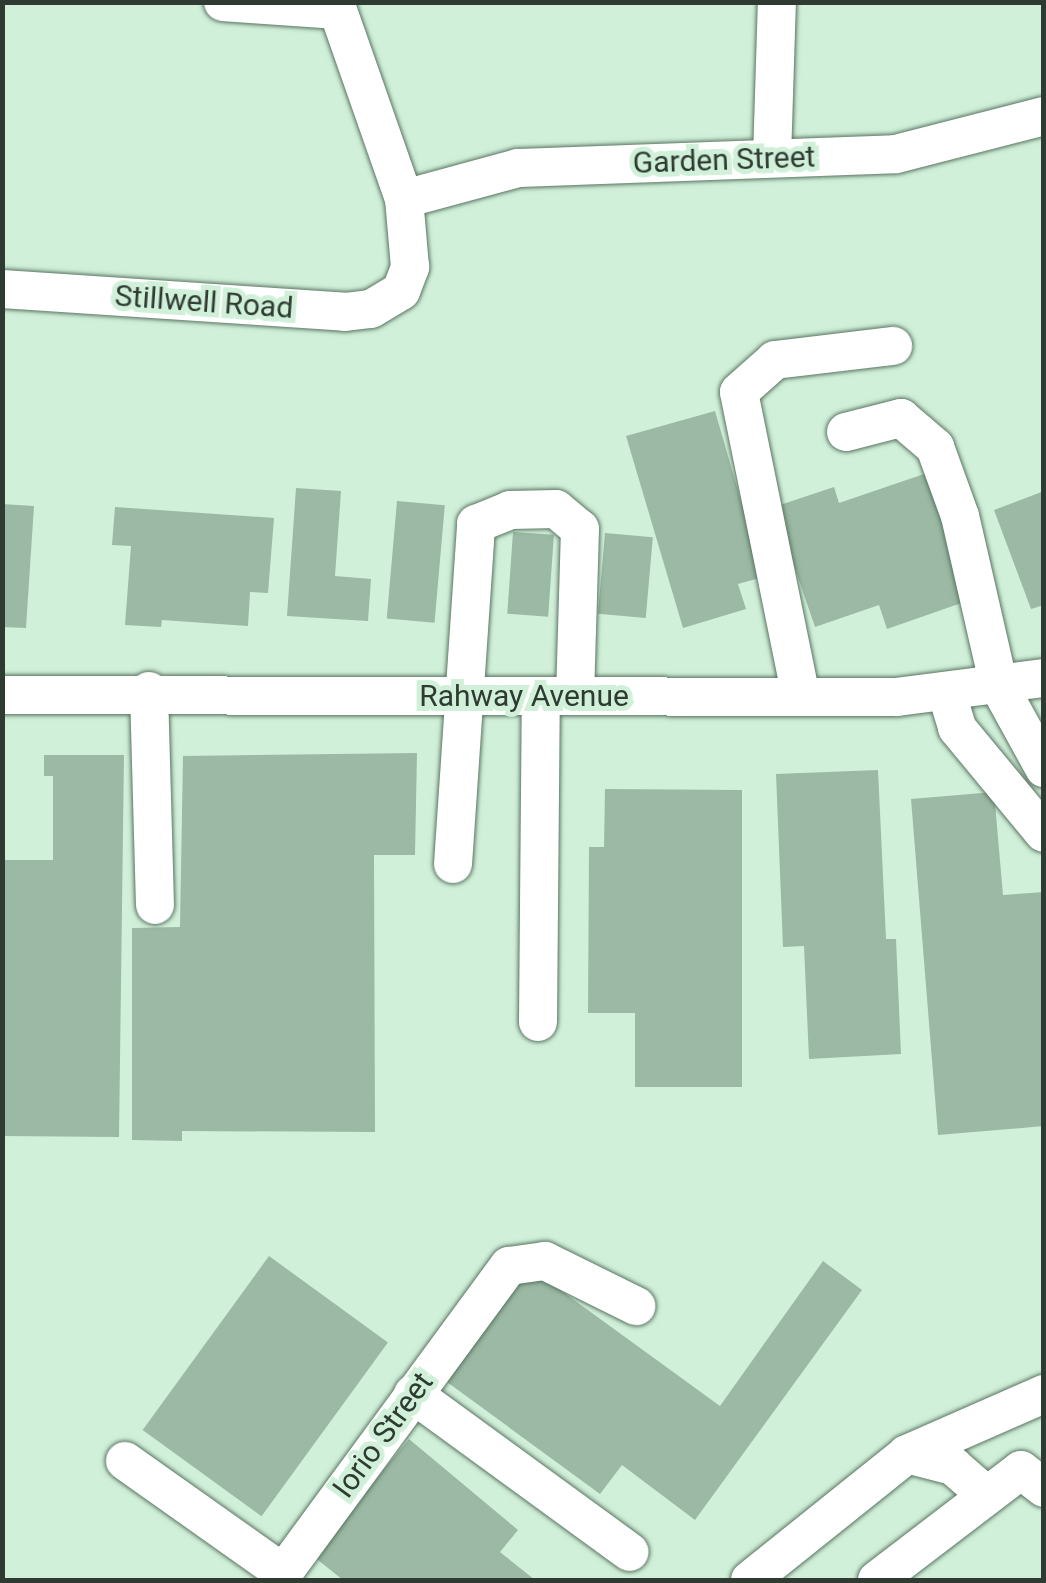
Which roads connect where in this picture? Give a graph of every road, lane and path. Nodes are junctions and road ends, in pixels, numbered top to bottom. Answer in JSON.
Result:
{"nodes":[{"id":1,"x":223,"y":2,"type":"edge"},
{"id":2,"x":777,"y":2,"type":"edge"},
{"id":3,"x":336,"y":6,"type":"edge"},
{"id":4,"x":1044,"y":116,"type":"edge"},
{"id":5,"x":772,"y":158,"type":"junction"},
{"id":6,"x":404,"y":200,"type":"junction"},
{"id":7,"x":2,"y":288,"type":"edge"},
{"id":8,"x":893,"y":346,"type":"dead end"},
{"id":9,"x":846,"y":432,"type":"dead end"},
{"id":10,"x":1044,"y":678,"type":"edge"},
{"id":11,"x":999,"y":686,"type":"junction"},
{"id":12,"x":148,"y":691,"type":"junction"},
{"id":13,"x":946,"y":691,"type":"junction"},
{"id":14,"x":2,"y":696,"type":"edge"},
{"id":15,"x":460,"y":696,"type":"junction"},
{"id":16,"x":558,"y":696,"type":"junction"},
{"id":17,"x":802,"y":696,"type":"junction"},
{"id":18,"x":1044,"y":768,"type":"edge"},
{"id":19,"x":1044,"y":833,"type":"edge"},
{"id":20,"x":453,"y":864,"type":"dead end"},
{"id":21,"x":155,"y":905,"type":"dead end"},
{"id":22,"x":538,"y":1022,"type":"dead end"},
{"id":23,"x":636,"y":1306,"type":"dead end"},
{"id":24,"x":413,"y":1394,"type":"junction"},
{"id":25,"x":1044,"y":1394,"type":"edge"},
{"id":26,"x":906,"y":1454,"type":"junction"},
{"id":27,"x":124,"y":1461,"type":"dead end"},
{"id":28,"x":1044,"y":1488,"type":"edge"},
{"id":29,"x":985,"y":1494,"type":"junction"},
{"id":30,"x":630,"y":1552,"type":"dead end"},
{"id":31,"x":280,"y":1577,"type":"edge"},
{"id":32,"x":750,"y":1580,"type":"edge"},
{"id":33,"x":877,"y":1580,"type":"edge"}],
"edges":[{"from":1,"to":3,"type":"street"},
{"from":2,"to":5,"type":"street"},
{"from":3,"to":6,"type":"street"},
{"from":4,"to":5,"type":"street","name":"Garden Street"},
{"from":5,"to":6,"type":"street","name":"Garden Street"},
{"from":6,"to":7,"type":"street","name":"Stillwell Road"},
{"from":8,"to":17,"type":"street"},
{"from":9,"to":11,"type":"street"},
{"from":10,"to":11,"type":"street","name":"Rahway Avenue"},
{"from":11,"to":13,"type":"street","name":"Rahway Avenue"},
{"from":11,"to":18,"type":"street"},
{"from":12,"to":14,"type":"street","name":"Rahway Avenue"},
{"from":12,"to":15,"type":"street","name":"Rahway Avenue"},
{"from":12,"to":21,"type":"street"},
{"from":13,"to":17,"type":"street","name":"Rahway Avenue"},
{"from":13,"to":19,"type":"street"},
{"from":15,"to":16,"type":"street","name":"Rahway Avenue"},
{"from":15,"to":16,"type":"street"},
{"from":15,"to":20,"type":"street"},
{"from":16,"to":17,"type":"street","name":"Rahway Avenue"},
{"from":16,"to":22,"type":"street"},
{"from":23,"to":24,"type":"street","name":"Iorio Street"},
{"from":24,"to":30,"type":"street"},
{"from":24,"to":31,"type":"street","name":"Iorio Street"},
{"from":25,"to":26,"type":"street"},
{"from":26,"to":29,"type":"street"},
{"from":26,"to":32,"type":"street"},
{"from":27,"to":31,"type":"street"},
{"from":28,"to":29,"type":"street"},
{"from":29,"to":33,"type":"street"}]}
